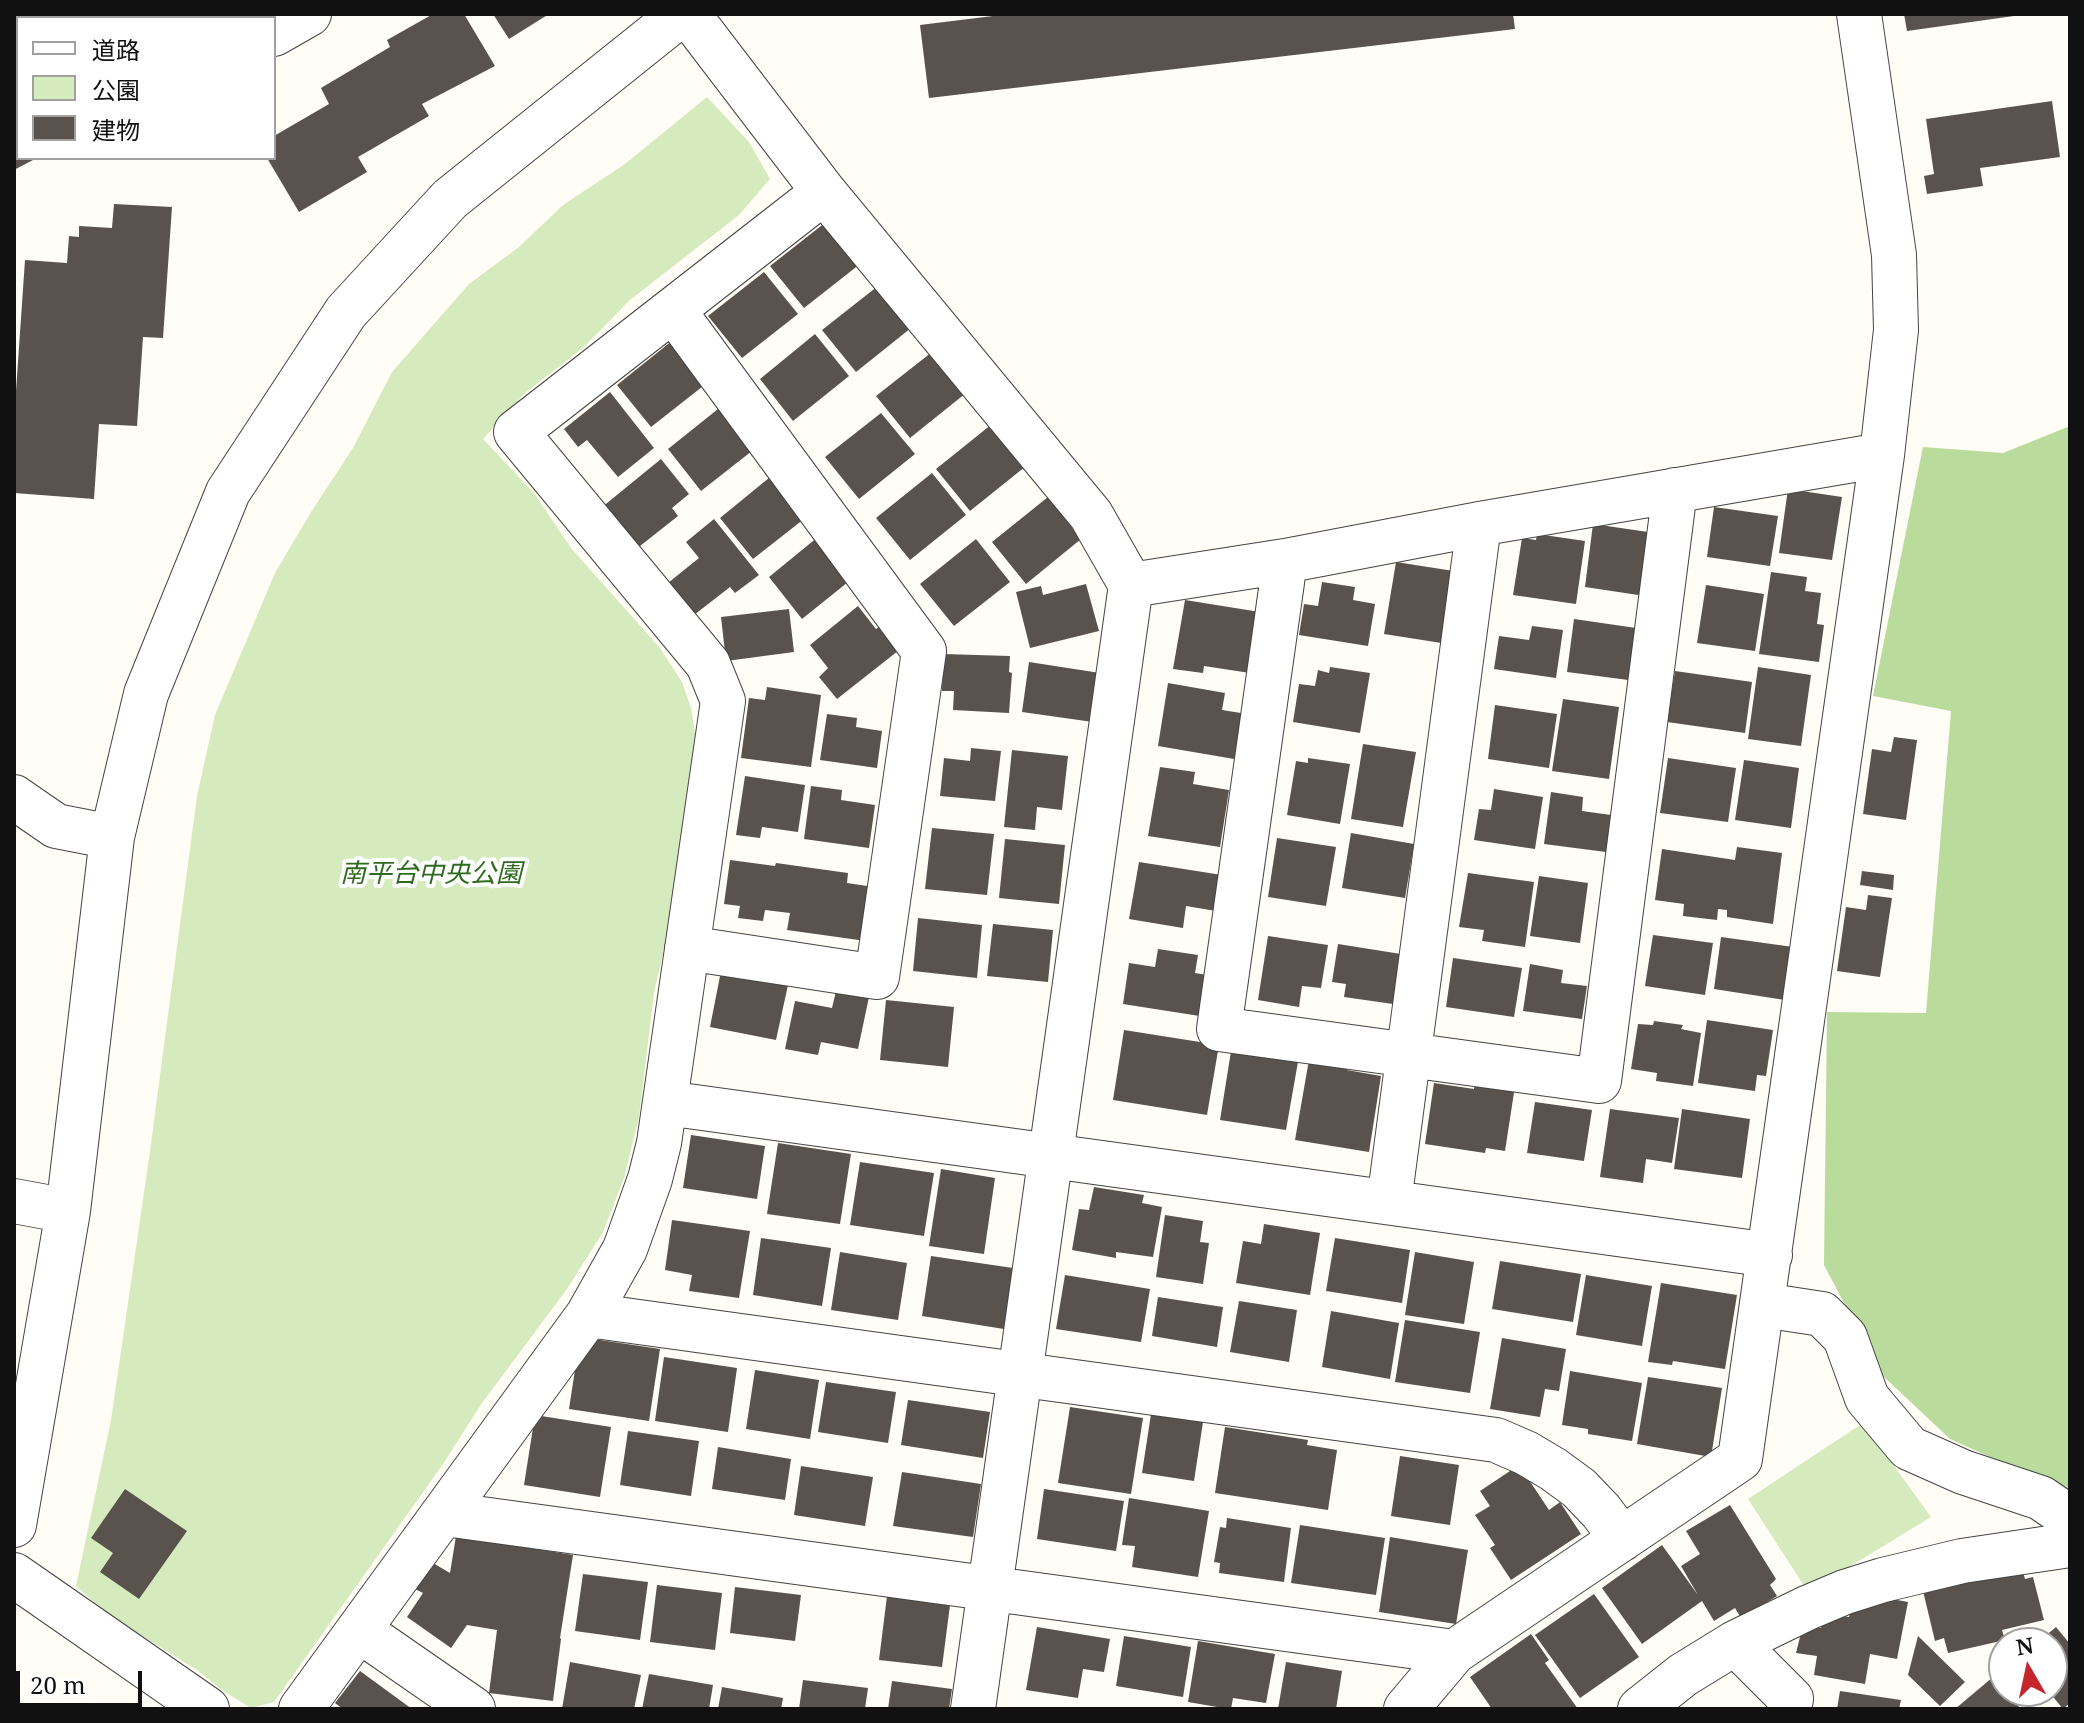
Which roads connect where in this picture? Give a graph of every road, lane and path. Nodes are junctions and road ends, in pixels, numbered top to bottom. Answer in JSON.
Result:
{"nodes":[{"id":1,"x":309,"y":14,"type":"edge"},
{"id":2,"x":681,"y":14,"type":"edge"},
{"id":3,"x":688,"y":14,"type":"edge"},
{"id":4,"x":1859,"y":14,"type":"edge"},
{"id":5,"x":276,"y":33,"type":"edge"},
{"id":6,"x":824,"y":192,"type":"junction"},
{"id":7,"x":673,"y":310,"type":"junction"},
{"id":8,"x":1882,"y":455,"type":"junction"},
{"id":9,"x":1675,"y":490,"type":"junction"},
{"id":10,"x":1479,"y":524,"type":"junction"},
{"id":11,"x":1285,"y":561,"type":"junction"},
{"id":12,"x":1131,"y":585,"type":"junction"},
{"id":13,"x":14,"y":797,"type":"edge"},
{"id":14,"x":112,"y":837,"type":"junction"},
{"id":15,"x":687,"y":948,"type":"junction"},
{"id":16,"x":1410,"y":1055,"type":"junction"},
{"id":17,"x":666,"y":1103,"type":"junction"},
{"id":18,"x":1051,"y":1156,"type":"junction"},
{"id":19,"x":14,"y":1201,"type":"edge"},
{"id":20,"x":1389,"y":1202,"type":"junction"},
{"id":21,"x":68,"y":1211,"type":"junction"},
{"id":22,"x":1770,"y":1255,"type":"junction"},
{"id":23,"x":1763,"y":1305,"type":"junction"},
{"id":24,"x":588,"y":1315,"type":"junction"},
{"id":25,"x":1020,"y":1375,"type":"junction"},
{"id":26,"x":445,"y":1514,"type":"junction"},
{"id":27,"x":2070,"y":1518,"type":"edge"},
{"id":28,"x":14,"y":1525,"type":"edge"},
{"id":29,"x":1622,"y":1539,"type":"junction"},
{"id":30,"x":2070,"y":1545,"type":"edge"},
{"id":31,"x":14,"y":1575,"type":"edge"},
{"id":32,"x":990,"y":1589,"type":"junction"},
{"id":33,"x":359,"y":1630,"type":"junction"},
{"id":34,"x":1735,"y":1643,"type":"junction"},
{"id":35,"x":1454,"y":1652,"type":"junction"},
{"id":36,"x":207,"y":1709,"type":"edge"},
{"id":37,"x":301,"y":1709,"type":"edge"},
{"id":38,"x":473,"y":1709,"type":"edge"},
{"id":39,"x":973,"y":1709,"type":"edge"},
{"id":40,"x":1406,"y":1709,"type":"edge"},
{"id":41,"x":1640,"y":1709,"type":"edge"},
{"id":42,"x":1789,"y":1709,"type":"edge"}],
"edges":[{"from":1,"to":5,"type":"street"},
{"from":2,"to":14,"type":"street"},
{"from":3,"to":6,"type":"street"},
{"from":4,"to":8,"type":"street"},
{"from":6,"to":7,"type":"street"},
{"from":6,"to":12,"type":"street"},
{"from":7,"to":15,"type":"street"},
{"from":7,"to":15,"type":"street"},
{"from":8,"to":9,"type":"street"},
{"from":8,"to":22,"type":"street"},
{"from":9,"to":10,"type":"street"},
{"from":9,"to":16,"type":"street"},
{"from":10,"to":11,"type":"street"},
{"from":10,"to":16,"type":"street"},
{"from":11,"to":12,"type":"street"},
{"from":11,"to":16,"type":"street"},
{"from":12,"to":18,"type":"street"},
{"from":13,"to":14,"type":"street"},
{"from":14,"to":21,"type":"street"},
{"from":15,"to":17,"type":"street"},
{"from":16,"to":20,"type":"street"},
{"from":17,"to":18,"type":"street"},
{"from":17,"to":24,"type":"street"},
{"from":18,"to":20,"type":"street"},
{"from":18,"to":25,"type":"street"},
{"from":19,"to":21,"type":"street"},
{"from":20,"to":22,"type":"street"},
{"from":21,"to":28,"type":"street"},
{"from":22,"to":23,"type":"street"},
{"from":23,"to":27,"type":"street"},
{"from":23,"to":29,"type":"street"},
{"from":24,"to":25,"type":"street"},
{"from":24,"to":26,"type":"street"},
{"from":25,"to":29,"type":"street"},
{"from":25,"to":32,"type":"street"},
{"from":26,"to":32,"type":"street"},
{"from":26,"to":33,"type":"street"},
{"from":29,"to":35,"type":"street"},
{"from":30,"to":34,"type":"street"},
{"from":31,"to":36,"type":"street"},
{"from":32,"to":35,"type":"street"},
{"from":32,"to":39,"type":"street"},
{"from":33,"to":37,"type":"street"},
{"from":33,"to":38,"type":"street"},
{"from":34,"to":41,"type":"street"},
{"from":34,"to":42,"type":"street"},
{"from":35,"to":40,"type":"street"}]}
